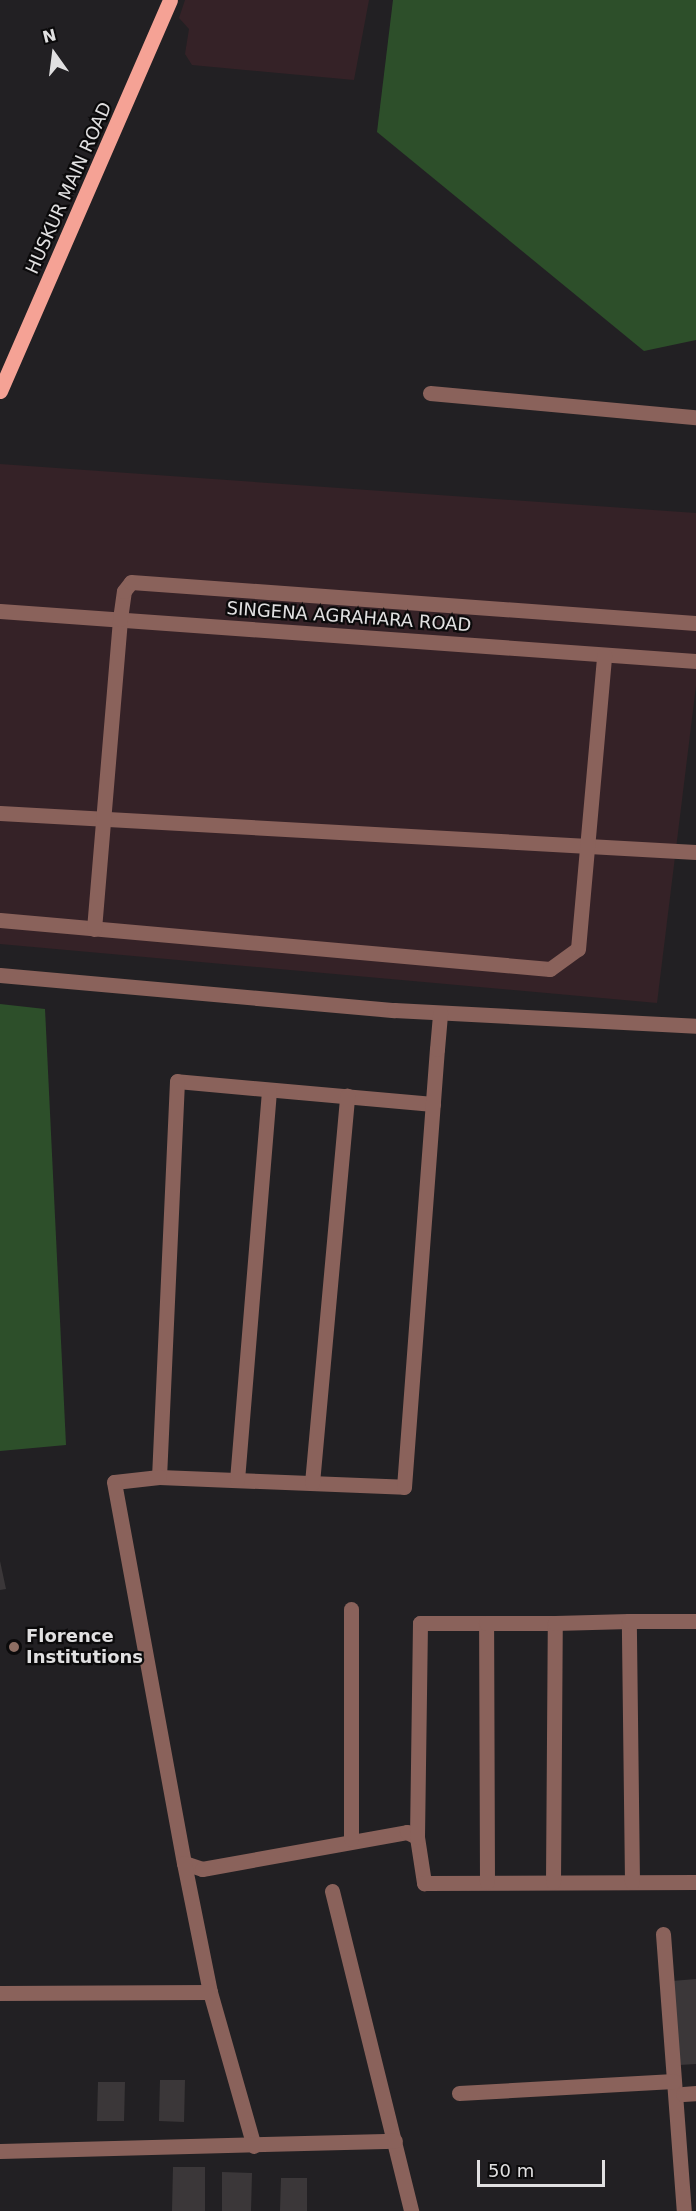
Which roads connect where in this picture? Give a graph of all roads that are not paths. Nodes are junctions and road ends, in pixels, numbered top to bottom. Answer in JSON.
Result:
{"nodes":[{"id":1,"x":170,"y":0,"type":"edge"},
{"id":2,"x":0,"y":391,"type":"edge"},
{"id":3,"x":430,"y":393,"type":"dead end"},
{"id":4,"x":696,"y":417,"type":"edge"},
{"id":5,"x":0,"y":611,"type":"edge"},
{"id":6,"x":120,"y":619,"type":"junction"},
{"id":7,"x":696,"y":623,"type":"edge"},
{"id":8,"x":604,"y":655,"type":"junction"},
{"id":9,"x":696,"y":661,"type":"edge"},
{"id":10,"x":0,"y":813,"type":"edge"},
{"id":11,"x":102,"y":821,"type":"junction"},
{"id":12,"x":587,"y":847,"type":"junction"},
{"id":13,"x":696,"y":852,"type":"edge"},
{"id":14,"x":0,"y":920,"type":"edge"},
{"id":15,"x":94,"y":929,"type":"junction"},
{"id":16,"x":0,"y":975,"type":"edge"},
{"id":17,"x":440,"y":1013,"type":"junction"},
{"id":18,"x":696,"y":1026,"type":"edge"},
{"id":19,"x":269,"y":1090,"type":"junction"},
{"id":20,"x":347,"y":1096,"type":"junction"},
{"id":21,"x":433,"y":1104,"type":"junction"},
{"id":22,"x":159,"y":1477,"type":"junction"},
{"id":23,"x":237,"y":1480,"type":"junction"},
{"id":24,"x":312,"y":1483,"type":"junction"},
{"id":25,"x":351,"y":1609,"type":"dead end"},
{"id":26,"x":696,"y":1620,"type":"edge"},
{"id":27,"x":629,"y":1622,"type":"junction"},
{"id":28,"x":486,"y":1623,"type":"junction"},
{"id":29,"x":555,"y":1623,"type":"junction"},
{"id":30,"x":417,"y":1837,"type":"junction"},
{"id":31,"x":351,"y":1839,"type":"junction"},
{"id":32,"x":184,"y":1863,"type":"junction"},
{"id":33,"x":487,"y":1882,"type":"junction"},
{"id":34,"x":553,"y":1882,"type":"junction"},
{"id":35,"x":632,"y":1882,"type":"junction"},
{"id":36,"x":696,"y":1882,"type":"edge"},
{"id":37,"x":332,"y":1891,"type":"dead end"},
{"id":38,"x":663,"y":1934,"type":"dead end"},
{"id":39,"x":210,"y":1992,"type":"junction"},
{"id":40,"x":0,"y":1993,"type":"edge"},
{"id":41,"x":674,"y":2081,"type":"junction"},
{"id":42,"x":459,"y":2093,"type":"dead end"},
{"id":43,"x":395,"y":2141,"type":"junction"},
{"id":44,"x":254,"y":2146,"type":"junction"},
{"id":45,"x":0,"y":2151,"type":"edge"},
{"id":46,"x":411,"y":2211,"type":"edge"},
{"id":47,"x":684,"y":2211,"type":"edge"}],
"edges":[{"from":1,"to":2,"type":"main road","name":"HUSKUR MAIN ROAD"},
{"from":3,"to":4,"type":"street"},
{"from":5,"to":6,"type":"street","name":"SINGENA AGRAHARA ROAD"},
{"from":6,"to":7,"type":"street"},
{"from":6,"to":8,"type":"street","name":"SINGENA AGRAHARA ROAD"},
{"from":6,"to":11,"type":"street"},
{"from":8,"to":9,"type":"street","name":"SINGENA AGRAHARA ROAD"},
{"from":8,"to":12,"type":"street"},
{"from":10,"to":11,"type":"street"},
{"from":11,"to":12,"type":"street"},
{"from":11,"to":15,"type":"street"},
{"from":12,"to":13,"type":"street"},
{"from":12,"to":15,"type":"street"},
{"from":14,"to":15,"type":"street"},
{"from":16,"to":17,"type":"street"},
{"from":17,"to":18,"type":"street"},
{"from":17,"to":21,"type":"street"},
{"from":19,"to":20,"type":"street"},
{"from":19,"to":22,"type":"street"},
{"from":19,"to":23,"type":"street"},
{"from":20,"to":21,"type":"street"},
{"from":20,"to":24,"type":"street"},
{"from":21,"to":24,"type":"street"},
{"from":22,"to":23,"type":"street"},
{"from":22,"to":32,"type":"street"},
{"from":23,"to":24,"type":"street"},
{"from":25,"to":31,"type":"street"},
{"from":26,"to":27,"type":"street"},
{"from":27,"to":29,"type":"street"},
{"from":27,"to":35,"type":"street"},
{"from":28,"to":29,"type":"street"},
{"from":28,"to":30,"type":"street"},
{"from":28,"to":33,"type":"street"},
{"from":29,"to":34,"type":"street"},
{"from":30,"to":31,"type":"street"},
{"from":30,"to":33,"type":"street"},
{"from":31,"to":32,"type":"street"},
{"from":32,"to":39,"type":"street"},
{"from":33,"to":34,"type":"street"},
{"from":34,"to":35,"type":"street"},
{"from":35,"to":36,"type":"street"},
{"from":37,"to":43,"type":"street"},
{"from":38,"to":41,"type":"street"},
{"from":39,"to":40,"type":"street"},
{"from":39,"to":44,"type":"street"},
{"from":41,"to":42,"type":"street"},
{"from":41,"to":47,"type":"street"},
{"from":43,"to":44,"type":"street"},
{"from":43,"to":46,"type":"street"},
{"from":44,"to":45,"type":"street"}]}
